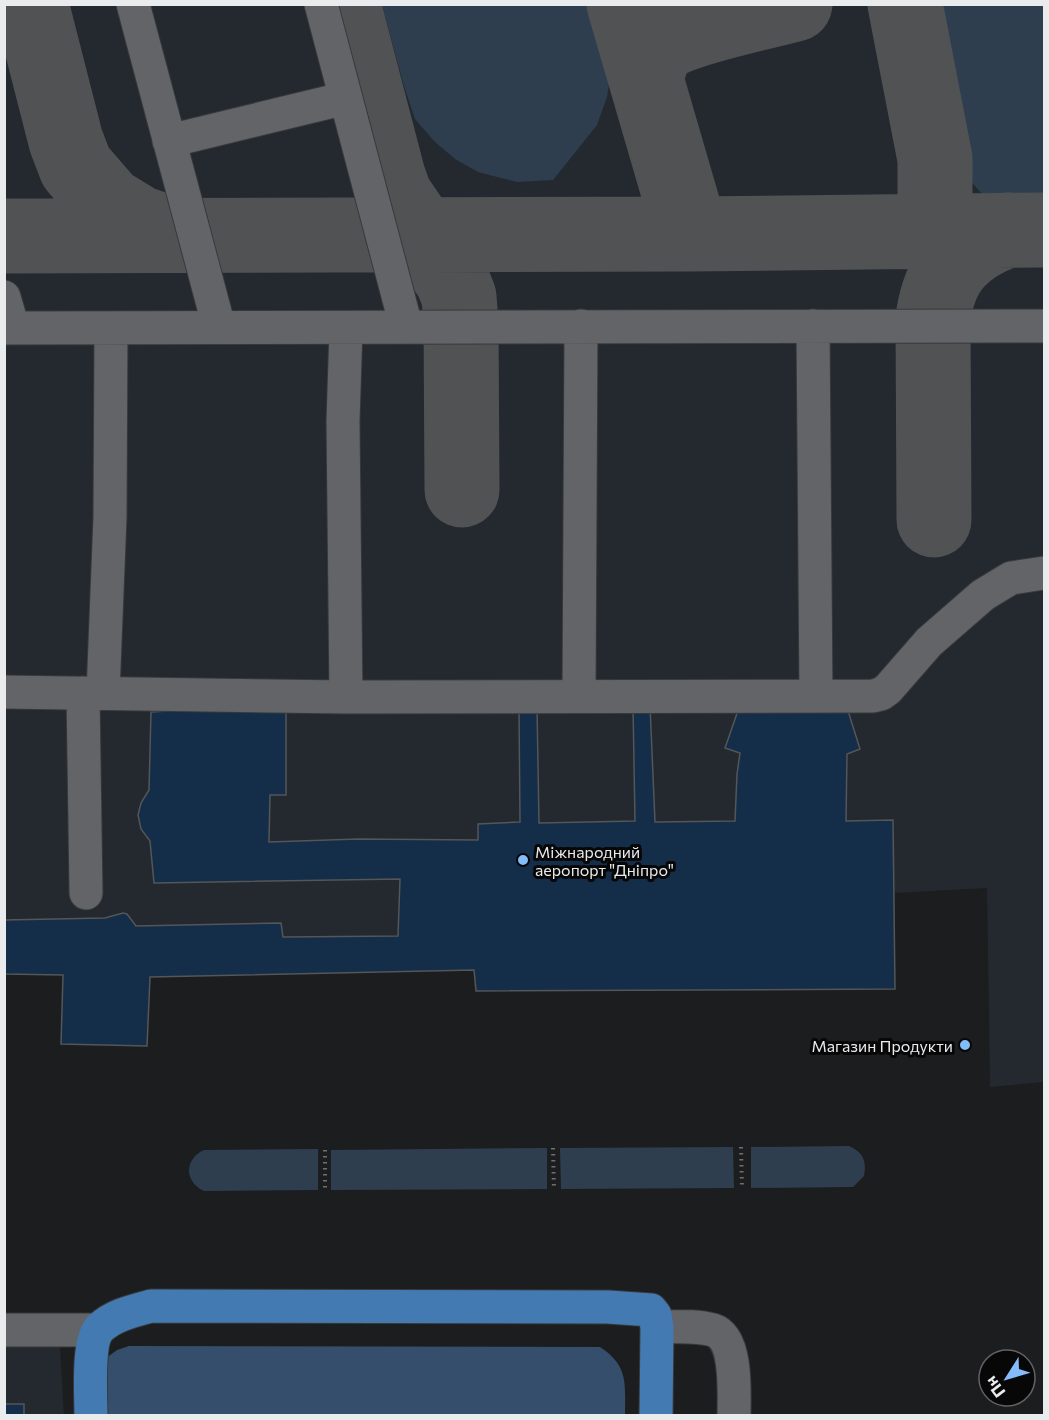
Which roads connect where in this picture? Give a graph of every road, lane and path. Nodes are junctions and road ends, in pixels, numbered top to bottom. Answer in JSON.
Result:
{"nodes":[{"id":1,"x":133,"y":4,"type":"edge"},
{"id":2,"x":321,"y":4,"type":"edge"},
{"id":3,"x":346,"y":98,"type":"junction"},
{"id":4,"x":170,"y":141,"type":"junction"},
{"id":5,"x":4,"y":297,"type":"edge"},
{"id":6,"x":405,"y":326,"type":"junction"},
{"id":7,"x":581,"y":326,"type":"junction"},
{"id":8,"x":813,"y":326,"type":"junction"},
{"id":9,"x":1044,"y":326,"type":"edge"},
{"id":10,"x":219,"y":327,"type":"junction"},
{"id":11,"x":9,"y":328,"type":"edge"},
{"id":12,"x":111,"y":328,"type":"junction"},
{"id":13,"x":346,"y":328,"type":"junction"},
{"id":14,"x":1044,"y":573,"type":"edge"},
{"id":15,"x":4,"y":692,"type":"edge"},
{"id":16,"x":92,"y":693,"type":"junction"},
{"id":17,"x":579,"y":696,"type":"junction"},
{"id":18,"x":816,"y":696,"type":"junction"},
{"id":19,"x":346,"y":697,"type":"junction"},
{"id":20,"x":86,"y":892,"type":"dead end"},
{"id":21,"x":741,"y":1147,"type":"dead end"},
{"id":22,"x":553,"y":1148,"type":"dead end"},
{"id":23,"x":325,"y":1150,"type":"dead end"},
{"id":24,"x":742,"y":1188,"type":"dead end"},
{"id":25,"x":554,"y":1189,"type":"dead end"},
{"id":26,"x":325,"y":1190,"type":"dead end"},
{"id":27,"x":657,"y":1327,"type":"junction"},
{"id":28,"x":4,"y":1330,"type":"edge"},
{"id":29,"x":98,"y":1330,"type":"junction"},
{"id":30,"x":91,"y":1416,"type":"edge"},
{"id":31,"x":656,"y":1416,"type":"edge"},
{"id":32,"x":735,"y":1416,"type":"edge"}],
"edges":[{"from":1,"to":4,"type":"lane"},
{"from":2,"to":3,"type":"lane"},
{"from":3,"to":4,"type":"lane"},
{"from":3,"to":6,"type":"lane"},
{"from":4,"to":10,"type":"lane"},
{"from":5,"to":11,"type":"lane"},
{"from":6,"to":7,"type":"lane"},
{"from":6,"to":13,"type":"lane"},
{"from":7,"to":8,"type":"lane"},
{"from":7,"to":17,"type":"lane"},
{"from":8,"to":9,"type":"lane"},
{"from":8,"to":18,"type":"lane"},
{"from":10,"to":12,"type":"lane"},
{"from":10,"to":13,"type":"lane"},
{"from":11,"to":12,"type":"lane"},
{"from":12,"to":16,"type":"lane"},
{"from":13,"to":19,"type":"lane"},
{"from":14,"to":18,"type":"lane"},
{"from":15,"to":16,"type":"lane"},
{"from":16,"to":19,"type":"lane"},
{"from":16,"to":20,"type":"lane"},
{"from":17,"to":18,"type":"lane"},
{"from":17,"to":19,"type":"lane"},
{"from":21,"to":24,"type":"path"},
{"from":22,"to":25,"type":"path"},
{"from":23,"to":26,"type":"path"},
{"from":27,"to":29,"type":"main road"},
{"from":27,"to":31,"type":"main road"},
{"from":27,"to":32,"type":"lane"},
{"from":28,"to":29,"type":"lane"},
{"from":29,"to":30,"type":"main road"}]}
